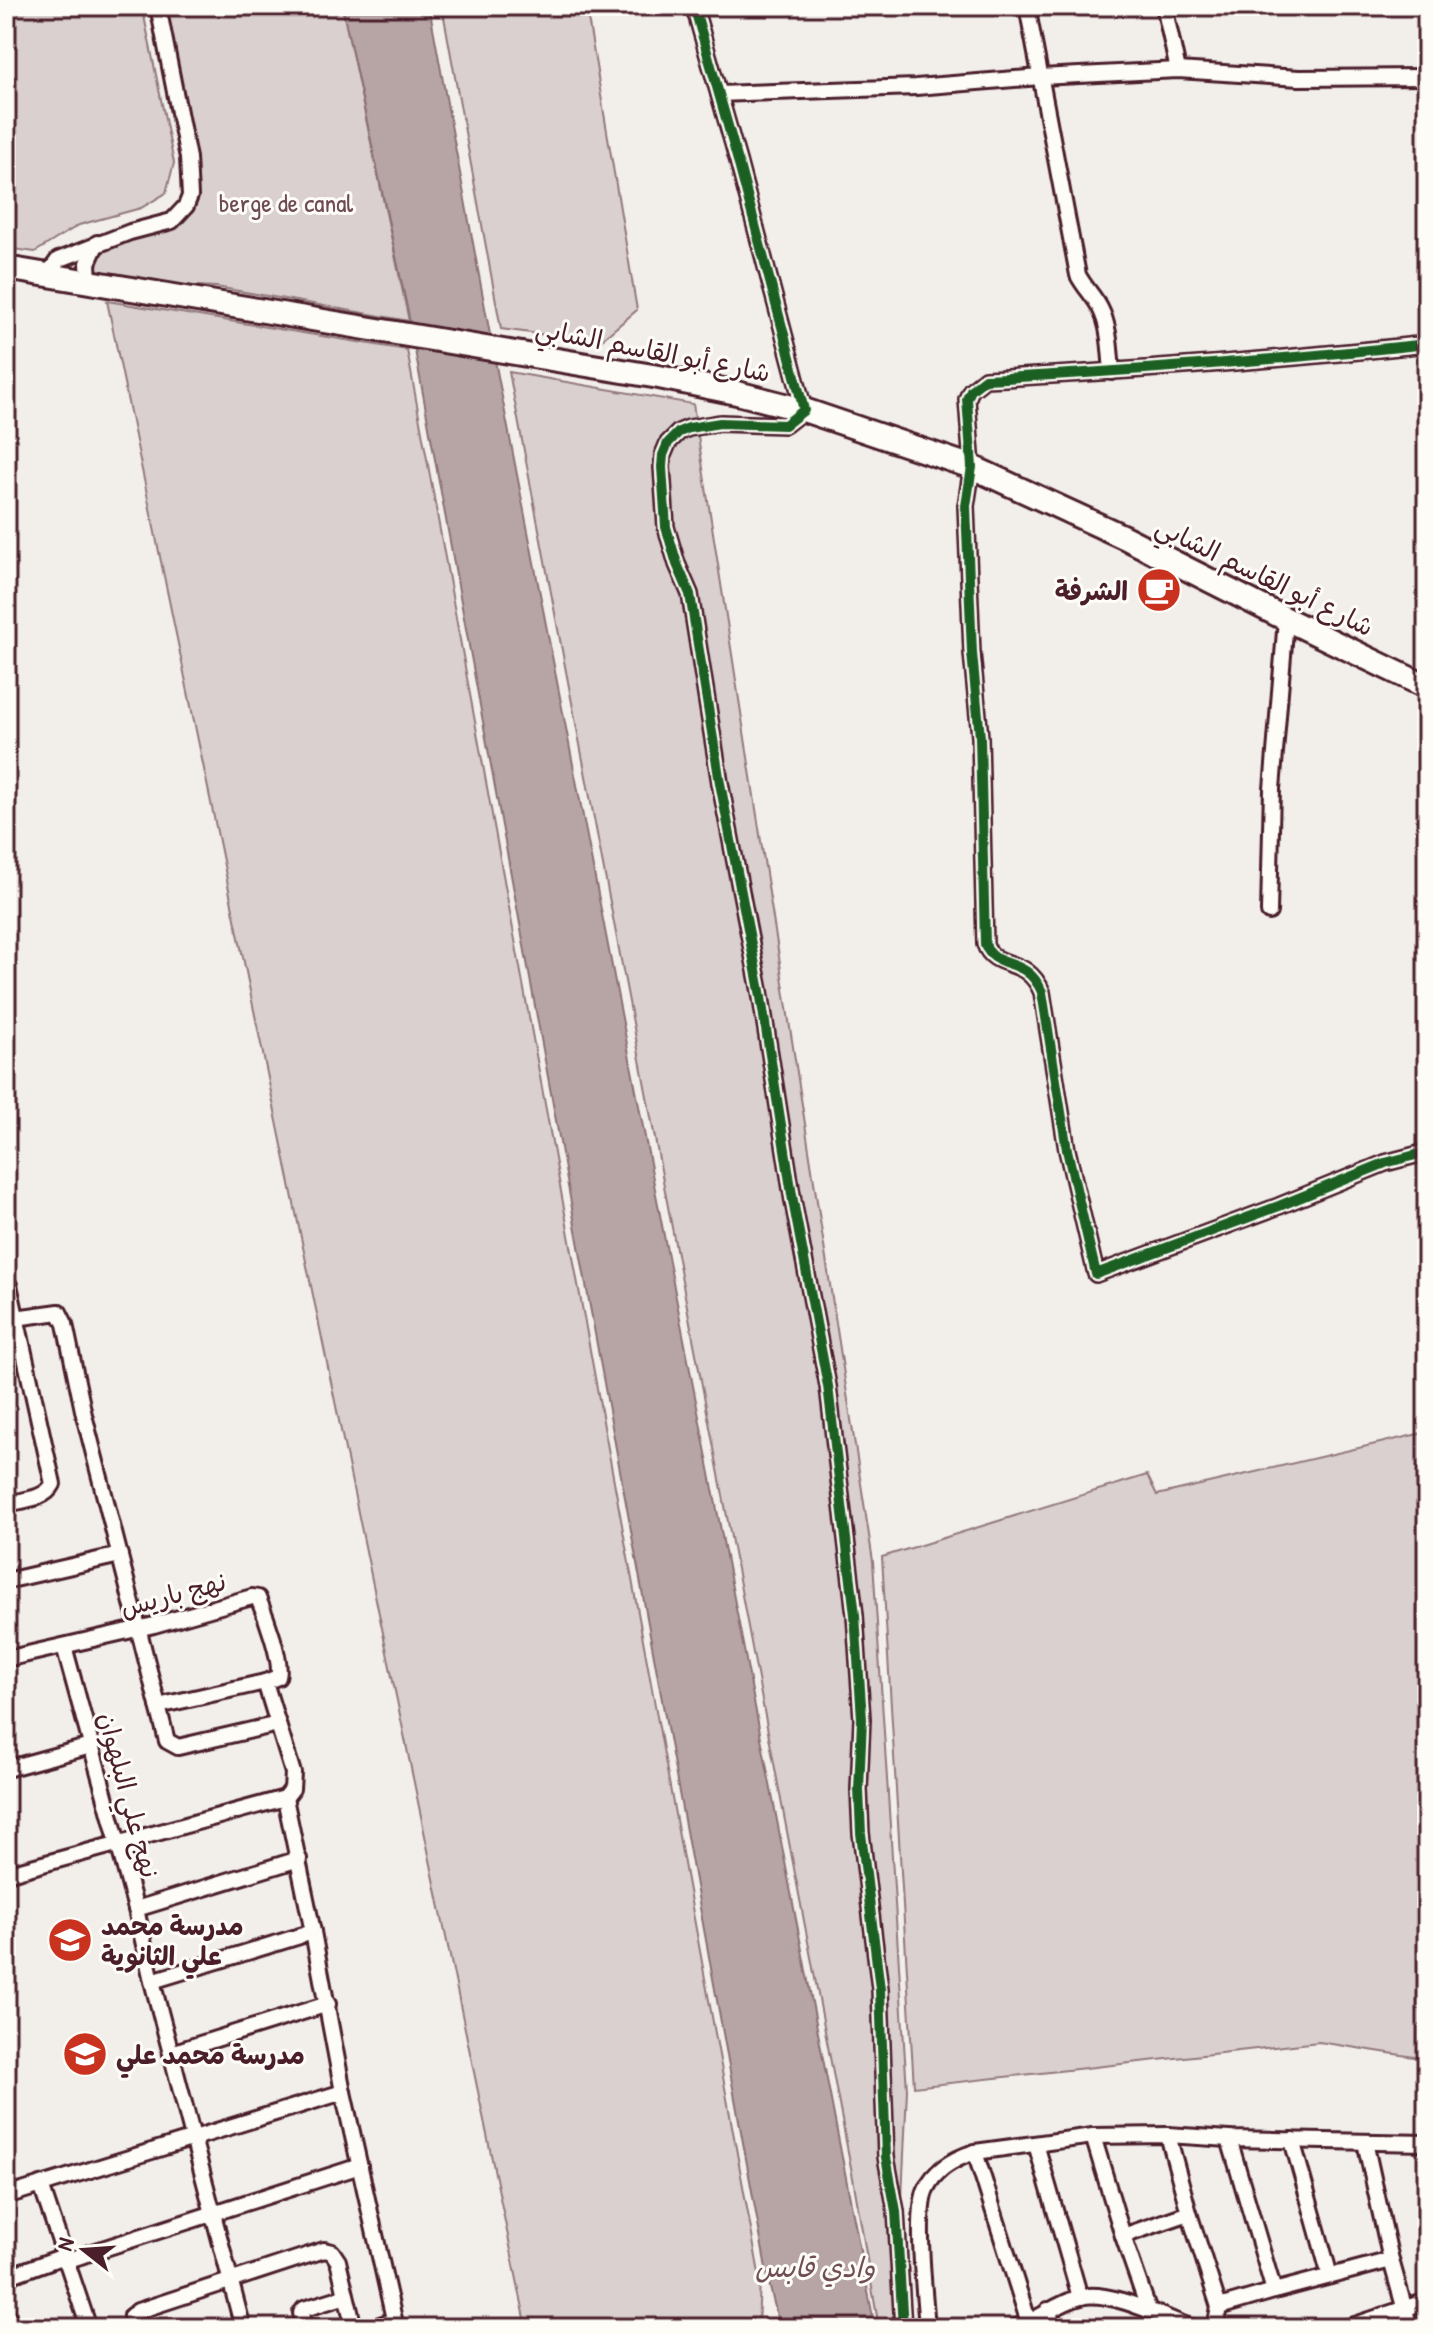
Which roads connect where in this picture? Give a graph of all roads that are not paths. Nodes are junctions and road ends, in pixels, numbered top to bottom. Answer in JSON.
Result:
{"nodes":[{"id":1,"x":158,"y":6,"type":"edge"},
{"id":2,"x":694,"y":6,"type":"edge"},
{"id":3,"x":1027,"y":6,"type":"edge"},
{"id":4,"x":1164,"y":6,"type":"edge"},
{"id":5,"x":1178,"y":70,"type":"junction"},
{"id":6,"x":1040,"y":77,"type":"junction"},
{"id":7,"x":1427,"y":77,"type":"edge"},
{"id":8,"x":719,"y":94,"type":"junction"},
{"id":9,"x":97,"y":243,"type":"junction"},
{"id":10,"x":6,"y":268,"type":"edge"},
{"id":11,"x":48,"y":274,"type":"junction"},
{"id":12,"x":89,"y":281,"type":"junction"},
{"id":13,"x":1427,"y":344,"type":"edge"},
{"id":14,"x":1112,"y":372,"type":"junction"},
{"id":15,"x":804,"y":410,"type":"junction"},
{"id":16,"x":972,"y":467,"type":"junction"},
{"id":17,"x":1286,"y":619,"type":"junction"},
{"id":18,"x":1427,"y":687,"type":"edge"},
{"id":19,"x":1269,"y":912,"type":"dead end"},
{"id":20,"x":1427,"y":1152,"type":"edge"},
{"id":21,"x":6,"y":1282,"type":"edge"},
{"id":22,"x":15,"y":1318,"type":"junction"},
{"id":23,"x":13,"y":1339,"type":"edge"},
{"id":24,"x":6,"y":1504,"type":"edge"},
{"id":25,"x":120,"y":1555,"type":"junction"},
{"id":26,"x":6,"y":1581,"type":"edge"},
{"id":27,"x":139,"y":1628,"type":"junction"},
{"id":28,"x":64,"y":1646,"type":"junction"},
{"id":29,"x":6,"y":1659,"type":"edge"},
{"id":30,"x":265,"y":1682,"type":"junction"},
{"id":31,"x":158,"y":1706,"type":"junction"},
{"id":32,"x":278,"y":1724,"type":"junction"},
{"id":33,"x":91,"y":1746,"type":"junction"},
{"id":34,"x":6,"y":1769,"type":"edge"},
{"id":35,"x":285,"y":1798,"type":"junction"},
{"id":36,"x":117,"y":1843,"type":"junction"},
{"id":37,"x":299,"y":1859,"type":"junction"},
{"id":38,"x":6,"y":1874,"type":"edge"},
{"id":39,"x":136,"y":1909,"type":"junction"},
{"id":40,"x":313,"y":1932,"type":"junction"},
{"id":41,"x":152,"y":1981,"type":"junction"},
{"id":42,"x":328,"y":2004,"type":"junction"},
{"id":43,"x":171,"y":2053,"type":"junction"},
{"id":44,"x":343,"y":2092,"type":"junction"},
{"id":45,"x":1168,"y":2135,"type":"junction"},
{"id":46,"x":1093,"y":2136,"type":"junction"},
{"id":47,"x":193,"y":2139,"type":"junction"},
{"id":48,"x":1229,"y":2139,"type":"junction"},
{"id":49,"x":1292,"y":2140,"type":"junction"},
{"id":50,"x":1365,"y":2142,"type":"junction"},
{"id":51,"x":1036,"y":2144,"type":"junction"},
{"id":52,"x":1426,"y":2145,"type":"edge"},
{"id":53,"x":975,"y":2152,"type":"junction"},
{"id":54,"x":360,"y":2166,"type":"junction"},
{"id":55,"x":41,"y":2185,"type":"junction"},
{"id":56,"x":6,"y":2196,"type":"edge"},
{"id":57,"x":212,"y":2213,"type":"junction"},
{"id":58,"x":1189,"y":2213,"type":"junction"},
{"id":59,"x":1123,"y":2236,"type":"junction"},
{"id":60,"x":64,"y":2258,"type":"junction"},
{"id":61,"x":1391,"y":2260,"type":"junction"},
{"id":62,"x":1330,"y":2276,"type":"junction"},
{"id":63,"x":6,"y":2277,"type":"edge"},
{"id":64,"x":231,"y":2281,"type":"junction"},
{"id":65,"x":1274,"y":2291,"type":"junction"},
{"id":66,"x":346,"y":2296,"type":"junction"},
{"id":67,"x":1080,"y":2297,"type":"junction"},
{"id":68,"x":1427,"y":2301,"type":"edge"},
{"id":69,"x":1219,"y":2307,"type":"junction"},
{"id":70,"x":1404,"y":2308,"type":"junction"},
{"id":71,"x":1048,"y":2310,"type":"junction"},
{"id":72,"x":6,"y":2311,"type":"edge"},
{"id":73,"x":1149,"y":2311,"type":"junction"},
{"id":74,"x":1029,"y":2323,"type":"junction"},
{"id":75,"x":395,"y":2324,"type":"edge"},
{"id":76,"x":12,"y":2328,"type":"edge"},
{"id":77,"x":89,"y":2328,"type":"edge"},
{"id":78,"x":133,"y":2328,"type":"edge"},
{"id":79,"x":243,"y":2328,"type":"edge"},
{"id":80,"x":304,"y":2328,"type":"edge"},
{"id":81,"x":354,"y":2328,"type":"edge"},
{"id":82,"x":372,"y":2328,"type":"edge"},
{"id":83,"x":903,"y":2328,"type":"edge"},
{"id":84,"x":927,"y":2328,"type":"edge"},
{"id":85,"x":1014,"y":2328,"type":"edge"},
{"id":86,"x":1054,"y":2328,"type":"edge"},
{"id":87,"x":1193,"y":2328,"type":"edge"},
{"id":88,"x":1215,"y":2328,"type":"edge"},
{"id":89,"x":1346,"y":2328,"type":"edge"},
{"id":90,"x":1410,"y":2328,"type":"edge"}],
"edges":[{"from":1,"to":9,"type":"street"},
{"from":2,"to":8,"type":"street"},
{"from":3,"to":6,"type":"street"},
{"from":4,"to":5,"type":"street"},
{"from":5,"to":6,"type":"street"},
{"from":5,"to":7,"type":"street"},
{"from":6,"to":8,"type":"street"},
{"from":6,"to":14,"type":"street"},
{"from":8,"to":15,"type":"street"},
{"from":9,"to":11,"type":"street"},
{"from":9,"to":12,"type":"street"},
{"from":10,"to":11,"type":"main road","name":"شارع أبو القاسم الشابي"},
{"from":11,"to":12,"type":"main road","name":"شارع أبو القاسم الشابي"},
{"from":12,"to":15,"type":"main road","name":"شارع أبو القاسم الشابي"},
{"from":13,"to":14,"type":"street"},
{"from":14,"to":16,"type":"street"},
{"from":15,"to":16,"type":"main road","name":"شارع أبو القاسم الشابي"},
{"from":15,"to":83,"type":"street"},
{"from":16,"to":17,"type":"main road","name":"شارع أبو القاسم الشابي"},
{"from":16,"to":20,"type":"street"},
{"from":17,"to":18,"type":"main road","name":"شارع أبو القاسم الشابي"},
{"from":17,"to":19,"type":"street"},
{"from":21,"to":22,"type":"street"},
{"from":22,"to":23,"type":"street"},
{"from":22,"to":25,"type":"street"},
{"from":23,"to":24,"type":"street"},
{"from":25,"to":26,"type":"street"},
{"from":25,"to":27,"type":"street"},
{"from":27,"to":28,"type":"street","name":"نهج باريس"},
{"from":27,"to":30,"type":"street","name":"نهج باريس"},
{"from":27,"to":31,"type":"street"},
{"from":28,"to":29,"type":"street","name":"نهج باريس"},
{"from":28,"to":33,"type":"street","name":"نهج علي البلهوان"},
{"from":30,"to":31,"type":"street"},
{"from":30,"to":32,"type":"street"},
{"from":31,"to":32,"type":"street"},
{"from":32,"to":35,"type":"street"},
{"from":33,"to":34,"type":"street"},
{"from":33,"to":36,"type":"street","name":"نهج علي البلهوان"},
{"from":35,"to":36,"type":"street"},
{"from":35,"to":37,"type":"street"},
{"from":36,"to":38,"type":"street"},
{"from":36,"to":39,"type":"street","name":"نهج علي البلهوان"},
{"from":37,"to":39,"type":"street"},
{"from":37,"to":40,"type":"street"},
{"from":39,"to":41,"type":"street","name":"نهج علي البلهوان"},
{"from":40,"to":41,"type":"street"},
{"from":40,"to":42,"type":"street"},
{"from":41,"to":43,"type":"street","name":"نهج علي البلهوان"},
{"from":42,"to":43,"type":"street"},
{"from":42,"to":44,"type":"street"},
{"from":43,"to":47,"type":"street","name":"نهج علي البلهوان"},
{"from":44,"to":47,"type":"street"},
{"from":44,"to":54,"type":"street"},
{"from":45,"to":46,"type":"street"},
{"from":45,"to":48,"type":"street"},
{"from":45,"to":58,"type":"street"},
{"from":46,"to":51,"type":"street"},
{"from":46,"to":59,"type":"street"},
{"from":47,"to":55,"type":"street"},
{"from":47,"to":57,"type":"street","name":"نهج علي البلهوان"},
{"from":48,"to":49,"type":"street"},
{"from":48,"to":65,"type":"street"},
{"from":49,"to":50,"type":"street"},
{"from":49,"to":62,"type":"street"},
{"from":50,"to":52,"type":"street"},
{"from":50,"to":61,"type":"street"},
{"from":51,"to":53,"type":"street"},
{"from":51,"to":67,"type":"street"},
{"from":53,"to":74,"type":"street"},
{"from":53,"to":84,"type":"street"},
{"from":54,"to":57,"type":"street"},
{"from":54,"to":75,"type":"street"},
{"from":55,"to":56,"type":"street"},
{"from":55,"to":60,"type":"street"},
{"from":57,"to":60,"type":"street"},
{"from":57,"to":64,"type":"street","name":"نهج علي البلهوان"},
{"from":58,"to":59,"type":"street"},
{"from":58,"to":69,"type":"street"},
{"from":59,"to":73,"type":"street"},
{"from":60,"to":63,"type":"street"},
{"from":60,"to":77,"type":"street"},
{"from":61,"to":62,"type":"street"},
{"from":61,"to":70,"type":"street"},
{"from":62,"to":65,"type":"street"},
{"from":64,"to":66,"type":"street"},
{"from":64,"to":78,"type":"street"},
{"from":64,"to":79,"type":"street","name":"نهج علي البلهوان"},
{"from":65,"to":69,"type":"street"},
{"from":66,"to":80,"type":"street"},
{"from":66,"to":81,"type":"street"},
{"from":67,"to":71,"type":"street"},
{"from":67,"to":73,"type":"street"},
{"from":68,"to":70,"type":"street"},
{"from":69,"to":88,"type":"street"},
{"from":70,"to":89,"type":"street"},
{"from":70,"to":90,"type":"street"},
{"from":71,"to":74,"type":"street"},
{"from":71,"to":86,"type":"street"},
{"from":72,"to":76,"type":"street"},
{"from":73,"to":87,"type":"street"},
{"from":74,"to":85,"type":"street"},
{"from":75,"to":82,"type":"street"}]}
